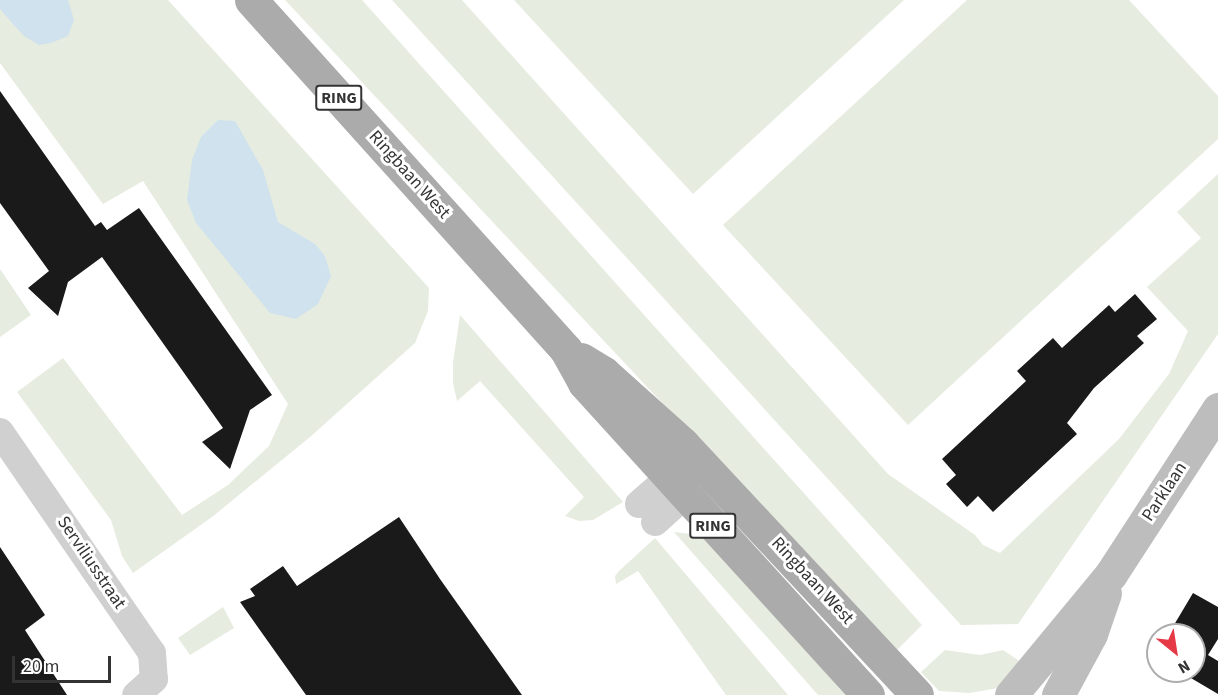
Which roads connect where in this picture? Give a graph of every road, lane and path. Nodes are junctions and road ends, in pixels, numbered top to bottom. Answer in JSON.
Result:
{"nodes":[{"id":1,"x":251,"y":0,"type":"edge"},
{"id":2,"x":566,"y":350,"type":"junction"},
{"id":3,"x":1218,"y":409,"type":"edge"},
{"id":4,"x":0,"y":432,"type":"edge"},
{"id":5,"x":706,"y":469,"type":"junction"},
{"id":6,"x":677,"y":487,"type":"junction"},
{"id":7,"x":647,"y":513,"type":"dead end"},
{"id":8,"x":1111,"y":574,"type":"junction"},
{"id":9,"x":136,"y":695,"type":"edge"},
{"id":10,"x":868,"y":695,"type":"edge"},
{"id":11,"x":916,"y":695,"type":"edge"},
{"id":12,"x":1011,"y":695,"type":"edge"},
{"id":13,"x":1058,"y":695,"type":"edge"}],
"edges":[{"from":1,"to":2,"type":"main road","name":"Ringbaan West","number":"RING"},
{"from":2,"to":5,"type":"main road","name":"Ringbaan West","number":"RING"},
{"from":2,"to":6,"type":"main road","name":"Ringbaan West","number":"RING"},
{"from":3,"to":8,"type":"street","name":"Parklaan"},
{"from":4,"to":9,"type":"street","name":"Serviliusstraat"},
{"from":5,"to":6,"type":"street"},
{"from":5,"to":11,"type":"main road","name":"Ringbaan West","number":"RING"},
{"from":6,"to":7,"type":"street"},
{"from":6,"to":10,"type":"main road","name":"Ringbaan West","number":"RING"},
{"from":8,"to":12,"type":"street","name":"Parklaan"},
{"from":8,"to":13,"type":"street","name":"Parklaan"}]}
